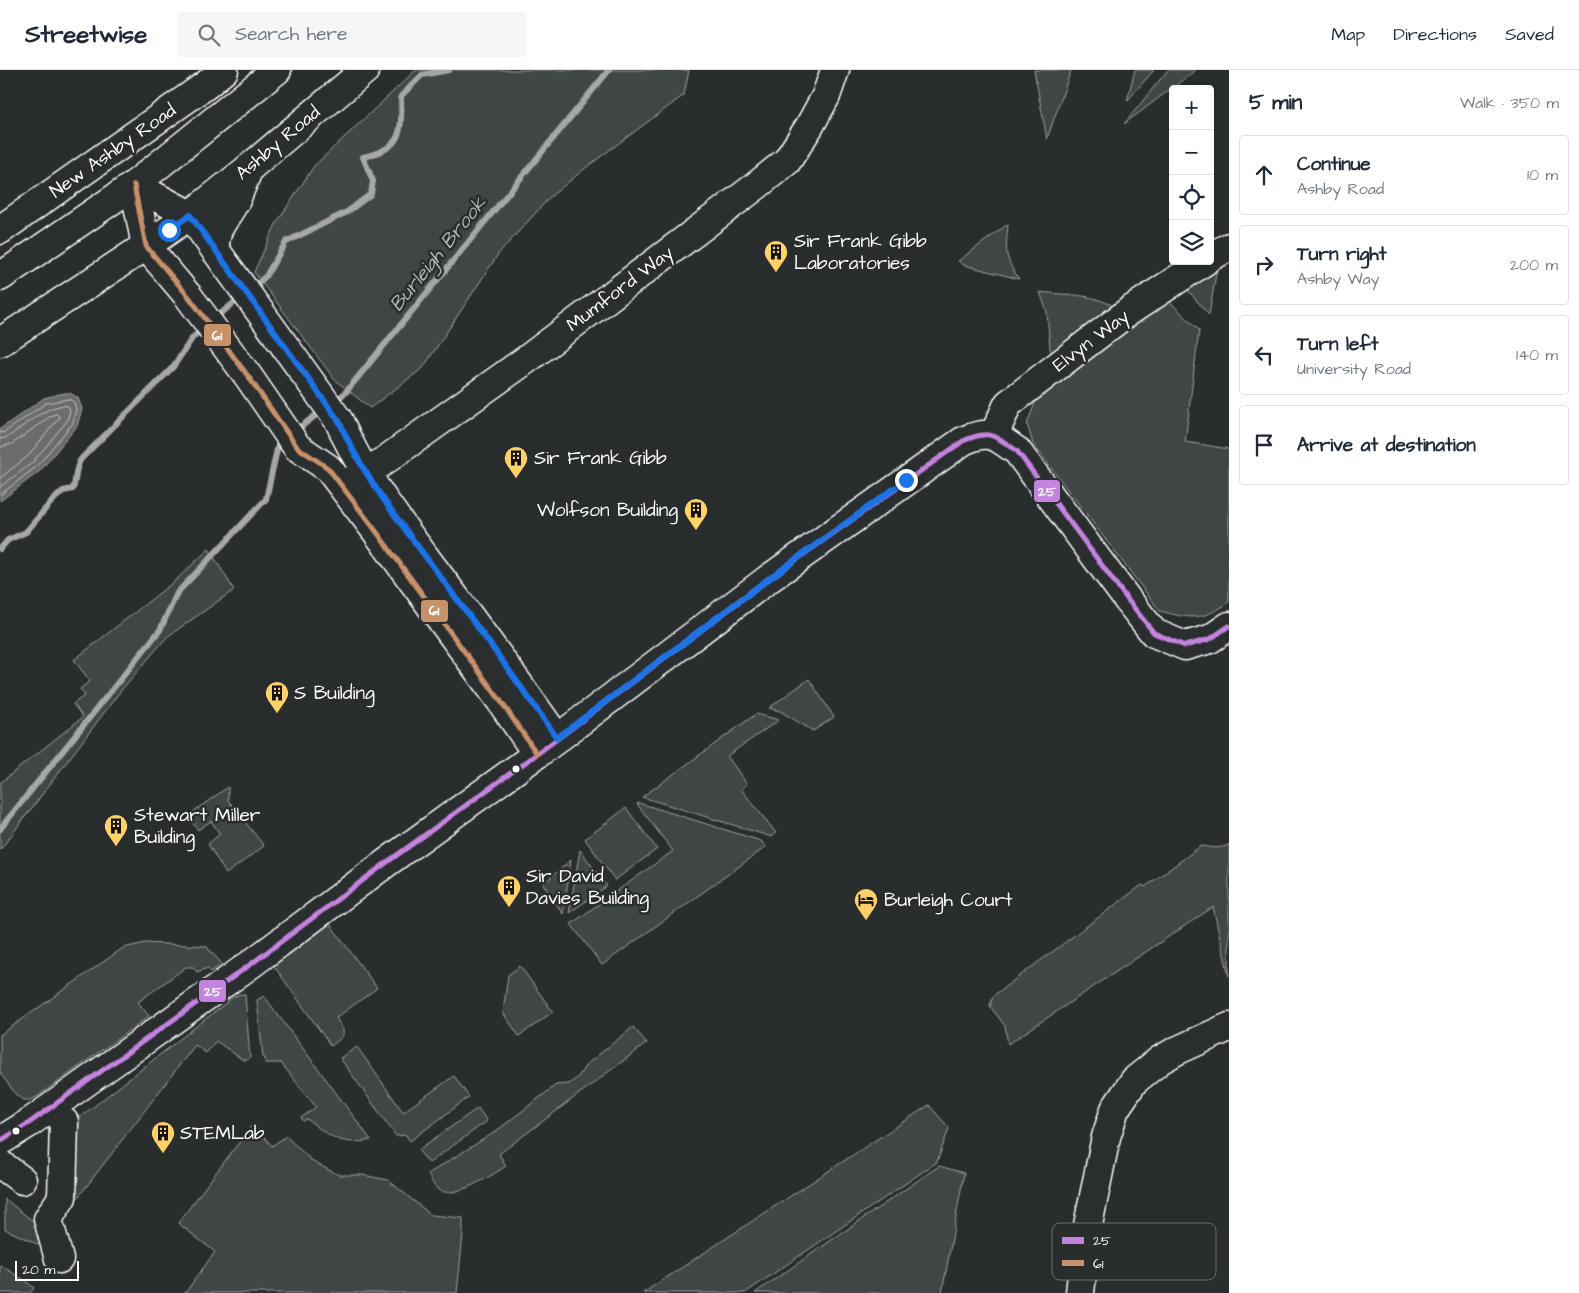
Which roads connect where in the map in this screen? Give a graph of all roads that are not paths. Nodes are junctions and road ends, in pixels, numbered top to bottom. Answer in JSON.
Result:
{"nodes":[{"id":1,"x":224,"y":70,"type":"edge"},
{"id":2,"x":276,"y":70,"type":"edge"},
{"id":3,"x":365,"y":70,"type":"edge"},
{"id":4,"x":835,"y":70,"type":"edge"},
{"id":5,"x":249,"y":168,"type":"junction"},
{"id":6,"x":134,"y":185,"type":"junction"},
{"id":7,"x":190,"y":215,"type":"junction"},
{"id":8,"x":0,"y":230,"type":"edge"},
{"id":9,"x":146,"y":246,"type":"junction"},
{"id":10,"x":214,"y":247,"type":"junction"},
{"id":11,"x":1220,"y":253,"type":"edge"},
{"id":12,"x":0,"y":277,"type":"edge"},
{"id":13,"x":0,"y":342,"type":"edge"},
{"id":14,"x":994,"y":435,"type":"junction"},
{"id":15,"x":366,"y":472,"type":"junction"},
{"id":16,"x":342,"y":487,"type":"junction"},
{"id":17,"x":1229,"y":626,"type":"edge"},
{"id":18,"x":547,"y":746,"type":"junction"},
{"id":19,"x":1229,"y":1027,"type":"edge"},
{"id":20,"x":64,"y":1122,"type":"dead end"},
{"id":21,"x":0,"y":1141,"type":"edge"},
{"id":22,"x":0,"y":1164,"type":"edge"},
{"id":23,"x":36,"y":1191,"type":"junction"},
{"id":24,"x":1088,"y":1223,"type":"edge"},
{"id":25,"x":59,"y":1259,"type":"dead end"},
{"id":26,"x":1081,"y":1280,"type":"edge"},
{"id":27,"x":1080,"y":1293,"type":"edge"}],
"edges":[{"from":1,"to":8,"type":"street","name":"New Ashby Road"},
{"from":2,"to":6,"type":"street"},
{"from":3,"to":5,"type":"street","name":"Ashby Road"},
{"from":4,"to":15,"type":"street","name":"Mumford Way"},
{"from":5,"to":7,"type":"street","name":"Ashby Road"},
{"from":5,"to":10,"type":"street"},
{"from":6,"to":7,"type":"street"},
{"from":6,"to":9,"type":"street"},
{"from":6,"to":12,"type":"street"},
{"from":7,"to":9,"type":"street","name":"Ashby Road"},
{"from":7,"to":10,"type":"street"},
{"from":9,"to":13,"type":"street","name":"Ashby Road"},
{"from":9,"to":16,"type":"street"},
{"from":10,"to":15,"type":"street"},
{"from":11,"to":14,"type":"street","name":"Elvyn Way"},
{"from":14,"to":17,"type":"street"},
{"from":14,"to":18,"type":"street"},
{"from":15,"to":16,"type":"street","name":"Mumford Way"},
{"from":15,"to":18,"type":"street"},
{"from":16,"to":18,"type":"street"},
{"from":18,"to":21,"type":"street"},
{"from":19,"to":24,"type":"street"},
{"from":20,"to":23,"type":"street"},
{"from":22,"to":23,"type":"street"},
{"from":23,"to":25,"type":"street"},
{"from":26,"to":27,"type":"street"}]}
